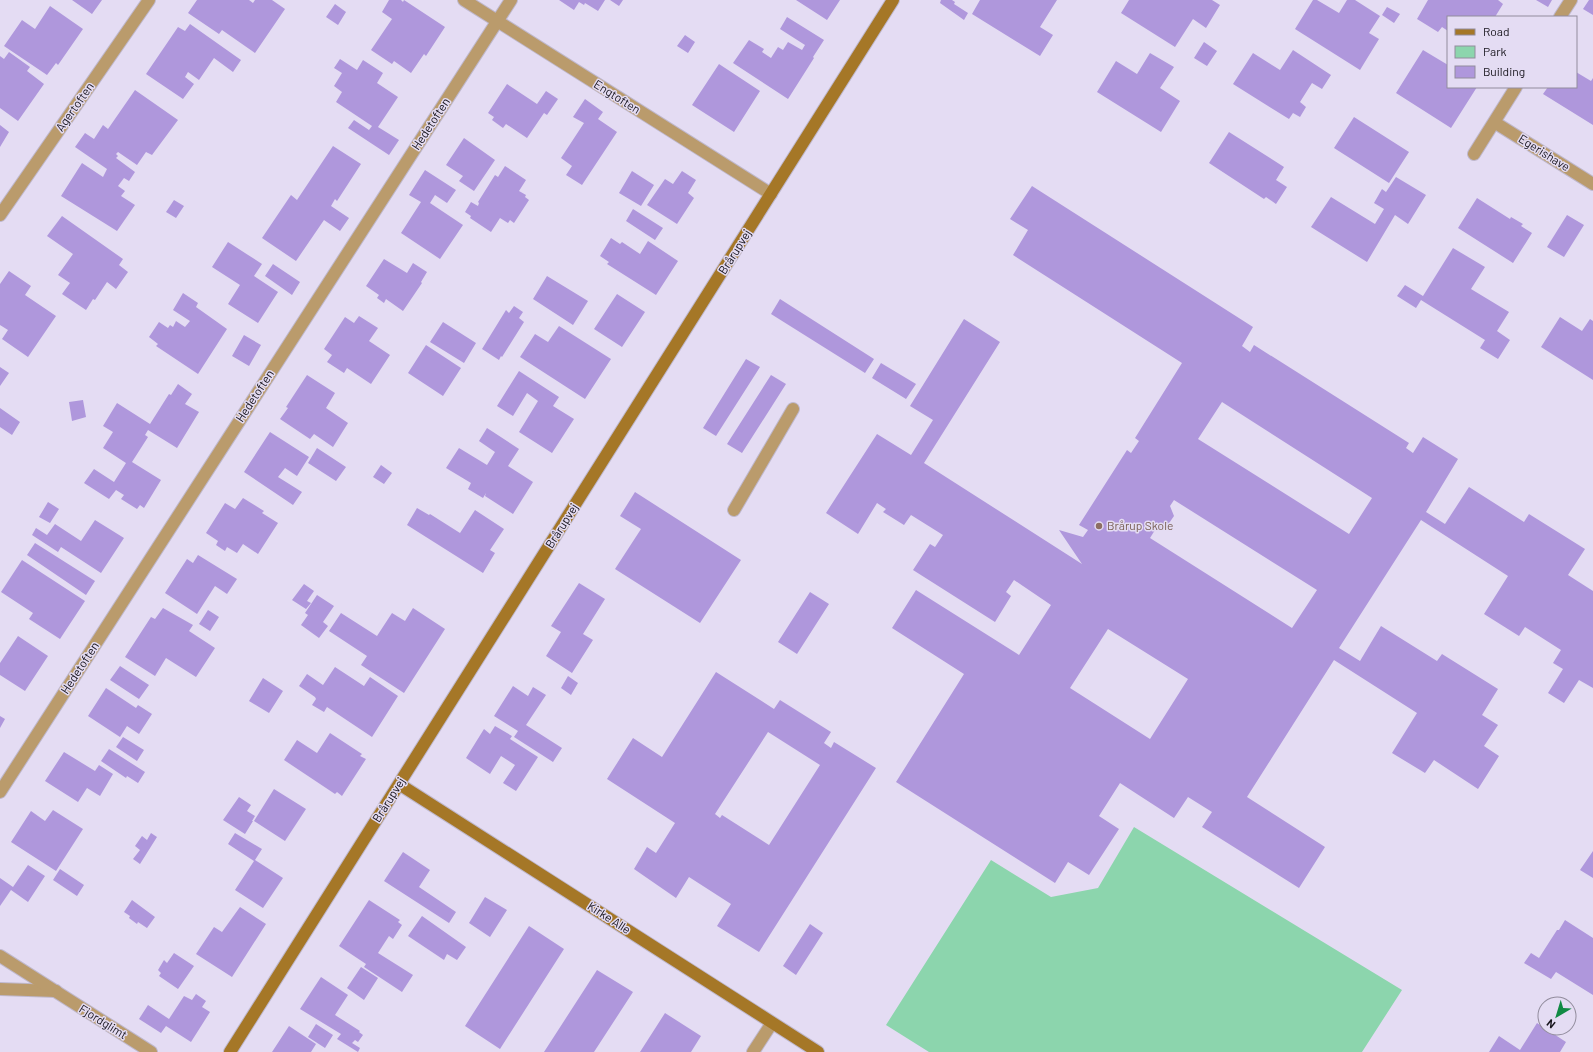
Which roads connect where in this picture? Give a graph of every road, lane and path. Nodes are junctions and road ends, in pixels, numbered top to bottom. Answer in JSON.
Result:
{"nodes":[{"id":1,"x":149,"y":0,"type":"edge"},
{"id":2,"x":464,"y":0,"type":"edge"},
{"id":3,"x":511,"y":0,"type":"edge"},
{"id":4,"x":893,"y":0,"type":"edge"},
{"id":5,"x":1571,"y":0,"type":"edge"},
{"id":6,"x":1561,"y":16,"type":"edge"},
{"id":7,"x":497,"y":21,"type":"junction"},
{"id":8,"x":1515,"y":88,"type":"edge"},
{"id":9,"x":1494,"y":122,"type":"junction"},
{"id":10,"x":1474,"y":154,"type":"dead end"},
{"id":11,"x":1593,"y":184,"type":"edge"},
{"id":12,"x":771,"y":194,"type":"junction"},
{"id":13,"x":0,"y":215,"type":"edge"},
{"id":14,"x":794,"y":409,"type":"dead end"},
{"id":15,"x":734,"y":510,"type":"dead end"},
{"id":16,"x":400,"y":784,"type":"junction"},
{"id":17,"x":0,"y":792,"type":"edge"},
{"id":18,"x":0,"y":956,"type":"edge"},
{"id":19,"x":0,"y":989,"type":"edge"},
{"id":20,"x":56,"y":991,"type":"junction"},
{"id":21,"x":772,"y":1023,"type":"junction"},
{"id":22,"x":151,"y":1052,"type":"edge"},
{"id":23,"x":230,"y":1052,"type":"edge"},
{"id":24,"x":753,"y":1052,"type":"edge"},
{"id":25,"x":818,"y":1052,"type":"edge"}],
"edges":[{"from":1,"to":13,"type":"street","name":"Agertoften"},
{"from":2,"to":7,"type":"street","name":"Engtoften"},
{"from":3,"to":7,"type":"street","name":"Hedetoften"},
{"from":4,"to":12,"type":"street","name":"Brårupvej"},
{"from":5,"to":6,"type":"street"},
{"from":7,"to":12,"type":"street","name":"Engtoften"},
{"from":7,"to":17,"type":"street","name":"Hedetoften"},
{"from":8,"to":9,"type":"street"},
{"from":9,"to":10,"type":"street"},
{"from":9,"to":11,"type":"street","name":"Egerishave"},
{"from":12,"to":16,"type":"street","name":"Brårupvej"},
{"from":14,"to":15,"type":"street"},
{"from":16,"to":21,"type":"street","name":"Kirke Alle"},
{"from":16,"to":23,"type":"street","name":"Brårupvej"},
{"from":18,"to":20,"type":"street","name":"Fjordglimt"},
{"from":19,"to":20,"type":"street"},
{"from":20,"to":22,"type":"street","name":"Fjordglimt"},
{"from":21,"to":24,"type":"street"},
{"from":21,"to":25,"type":"street","name":"Kirke Alle"}]}
